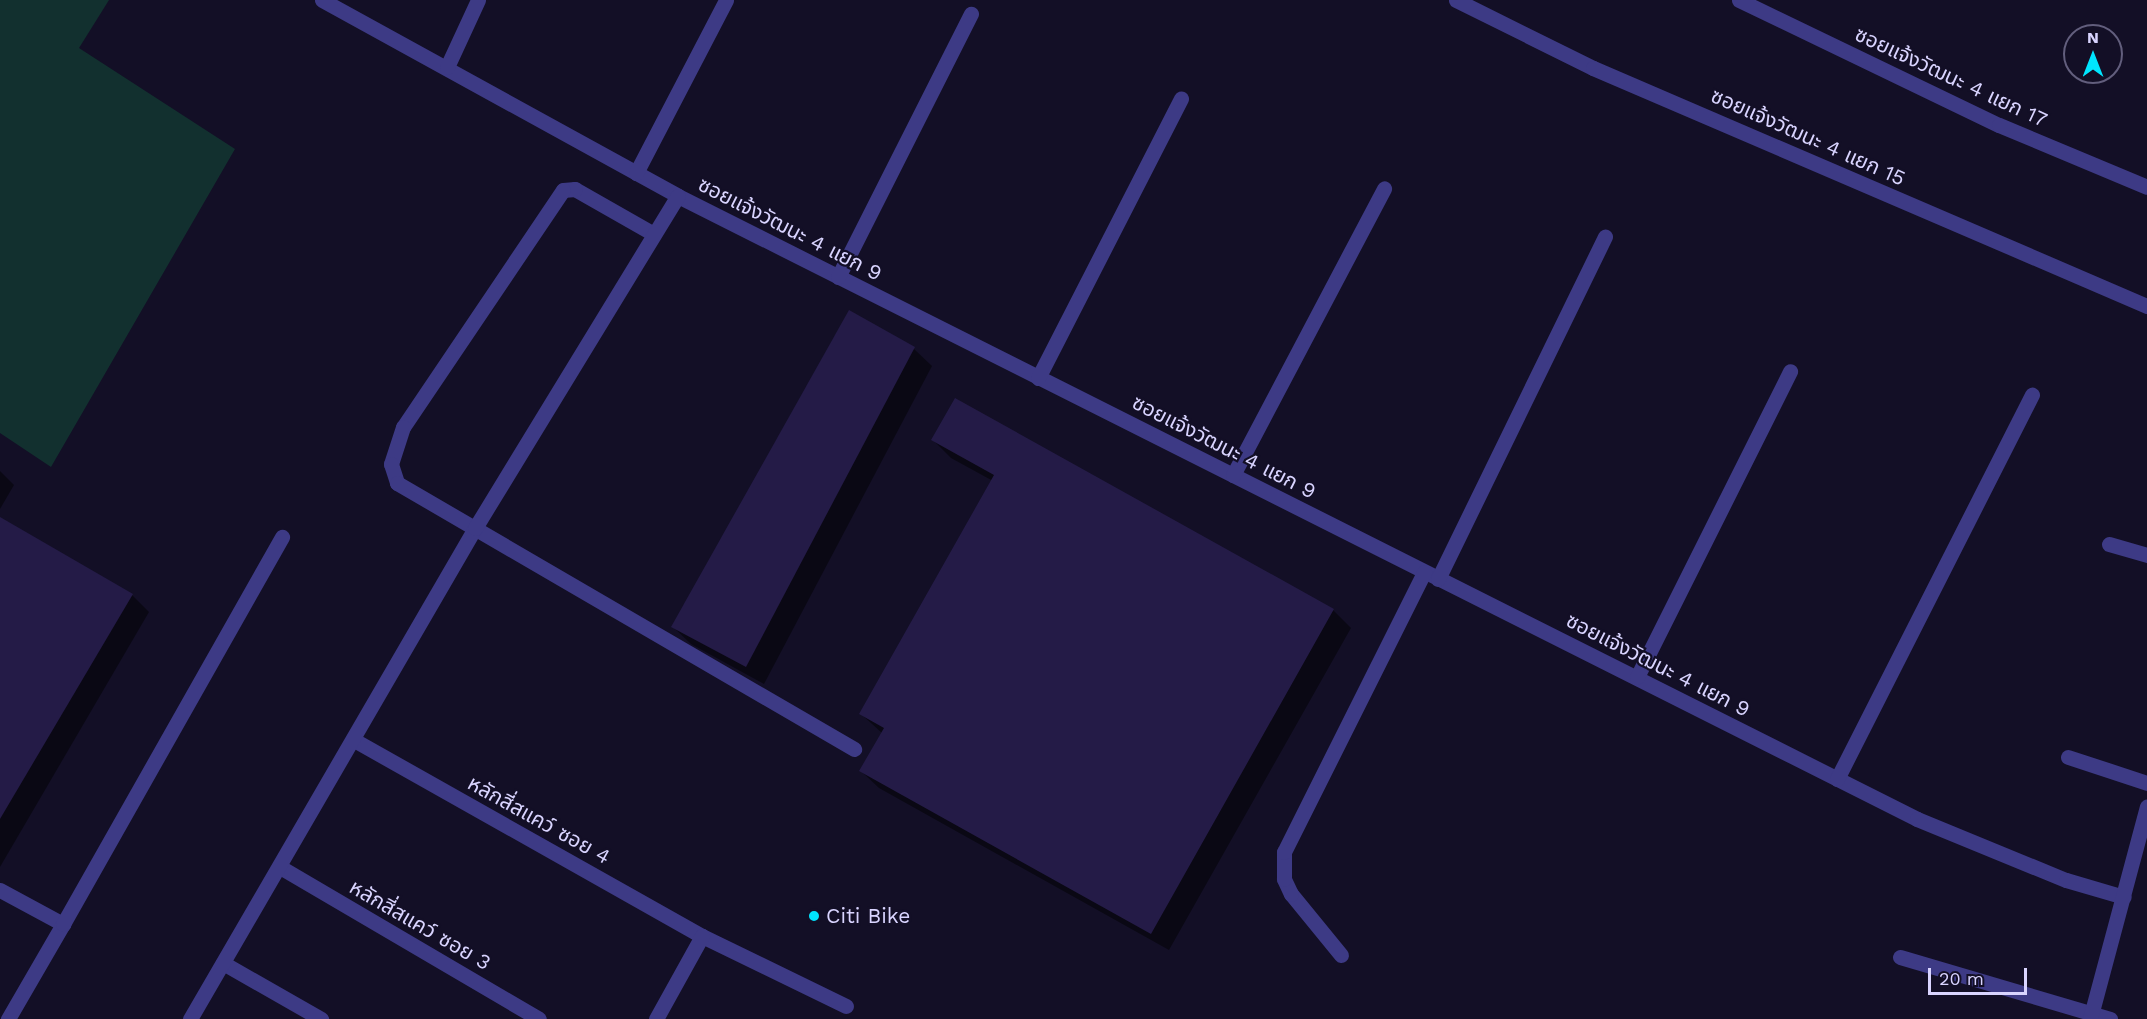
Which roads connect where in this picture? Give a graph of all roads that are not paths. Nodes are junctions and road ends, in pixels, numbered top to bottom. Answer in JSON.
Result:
{"nodes":[{"id":1,"x":322,"y":0,"type":"edge"},
{"id":2,"x":478,"y":0,"type":"edge"},
{"id":3,"x":726,"y":0,"type":"edge"},
{"id":4,"x":1456,"y":0,"type":"edge"},
{"id":5,"x":1739,"y":0,"type":"edge"},
{"id":6,"x":971,"y":14,"type":"dead end"},
{"id":7,"x":447,"y":67,"type":"junction"},
{"id":8,"x":1181,"y":98,"type":"dead end"},
{"id":9,"x":636,"y":173,"type":"junction"},
{"id":10,"x":2147,"y":187,"type":"edge"},
{"id":11,"x":1384,"y":188,"type":"dead end"},
{"id":12,"x":678,"y":196,"type":"junction"},
{"id":13,"x":652,"y":233,"type":"junction"},
{"id":14,"x":1605,"y":236,"type":"dead end"},
{"id":15,"x":838,"y":277,"type":"junction"},
{"id":16,"x":2147,"y":306,"type":"edge"},
{"id":17,"x":1790,"y":370,"type":"dead end"},
{"id":18,"x":1038,"y":378,"type":"junction"},
{"id":19,"x":2032,"y":395,"type":"dead end"},
{"id":20,"x":1233,"y":475,"type":"junction"},
{"id":21,"x":475,"y":528,"type":"junction"},
{"id":22,"x":282,"y":537,"type":"dead end"},
{"id":23,"x":2109,"y":544,"type":"dead end"},
{"id":24,"x":2147,"y":555,"type":"edge"},
{"id":25,"x":1431,"y":575,"type":"junction"},
{"id":26,"x":1637,"y":676,"type":"junction"},
{"id":27,"x":354,"y":740,"type":"junction"},
{"id":28,"x":855,"y":749,"type":"dead end"},
{"id":29,"x":2068,"y":757,"type":"dead end"},
{"id":30,"x":1837,"y":779,"type":"junction"},
{"id":31,"x":2147,"y":783,"type":"edge"},
{"id":32,"x":2147,"y":807,"type":"edge"},
{"id":33,"x":280,"y":867,"type":"junction"},
{"id":34,"x":0,"y":890,"type":"edge"},
{"id":35,"x":2124,"y":897,"type":"junction"},
{"id":36,"x":63,"y":924,"type":"junction"},
{"id":37,"x":702,"y":936,"type":"junction"},
{"id":38,"x":1341,"y":955,"type":"dead end"},
{"id":39,"x":1900,"y":957,"type":"dead end"},
{"id":40,"x":223,"y":963,"type":"junction"},
{"id":41,"x":846,"y":1006,"type":"dead end"},
{"id":42,"x":2091,"y":1016,"type":"edge"},
{"id":43,"x":8,"y":1019,"type":"edge"},
{"id":44,"x":190,"y":1019,"type":"edge"},
{"id":45,"x":321,"y":1019,"type":"edge"},
{"id":46,"x":539,"y":1019,"type":"edge"},
{"id":47,"x":656,"y":1019,"type":"edge"},
{"id":48,"x":2110,"y":1019,"type":"edge"}],
"edges":[{"from":1,"to":7,"type":"street","name":"ซอยแจ้งวัฒนะ 4 แยก 9"},
{"from":2,"to":7,"type":"street"},
{"from":3,"to":9,"type":"street"},
{"from":4,"to":16,"type":"street","name":"ซอยแจ้งวัฒนะ 4 แยก 15"},
{"from":5,"to":10,"type":"street","name":"ซอยแจ้งวัฒนะ 4 แยก 17"},
{"from":6,"to":15,"type":"street"},
{"from":7,"to":9,"type":"street","name":"ซอยแจ้งวัฒนะ 4 แยก 9"},
{"from":8,"to":18,"type":"street"},
{"from":9,"to":12,"type":"street","name":"ซอยแจ้งวัฒนะ 4 แยก 9"},
{"from":11,"to":20,"type":"street"},
{"from":12,"to":13,"type":"street"},
{"from":12,"to":15,"type":"street","name":"ซอยแจ้งวัฒนะ 4 แยก 9"},
{"from":13,"to":21,"type":"street"},
{"from":13,"to":21,"type":"street"},
{"from":14,"to":25,"type":"street"},
{"from":15,"to":18,"type":"street","name":"ซอยแจ้งวัฒนะ 4 แยก 9"},
{"from":17,"to":26,"type":"street"},
{"from":18,"to":20,"type":"street","name":"ซอยแจ้งวัฒนะ 4 แยก 9"},
{"from":19,"to":30,"type":"street"},
{"from":20,"to":25,"type":"street","name":"ซอยแจ้งวัฒนะ 4 แยก 9"},
{"from":21,"to":27,"type":"street"},
{"from":21,"to":28,"type":"street"},
{"from":22,"to":36,"type":"street"},
{"from":23,"to":24,"type":"street"},
{"from":25,"to":26,"type":"street","name":"ซอยแจ้งวัฒนะ 4 แยก 9"},
{"from":25,"to":38,"type":"street"},
{"from":26,"to":30,"type":"street","name":"ซอยแจ้งวัฒนะ 4 แยก 9"},
{"from":27,"to":33,"type":"street"},
{"from":27,"to":37,"type":"street","name":"หลักสี่สแคว์ ซอย 4"},
{"from":29,"to":31,"type":"street"},
{"from":30,"to":35,"type":"street","name":"ซอยแจ้งวัฒนะ 4 แยก 9"},
{"from":32,"to":35,"type":"street"},
{"from":33,"to":40,"type":"street"},
{"from":33,"to":46,"type":"street","name":"หลักสี่สแคว์ ซอย 3"},
{"from":34,"to":36,"type":"street"},
{"from":35,"to":42,"type":"street"},
{"from":36,"to":43,"type":"street"},
{"from":37,"to":41,"type":"street","name":"หลักสี่สแคว์ ซอย 4"},
{"from":37,"to":47,"type":"street"},
{"from":39,"to":42,"type":"street"},
{"from":40,"to":44,"type":"street"},
{"from":40,"to":45,"type":"street"},
{"from":42,"to":48,"type":"street"}]}
